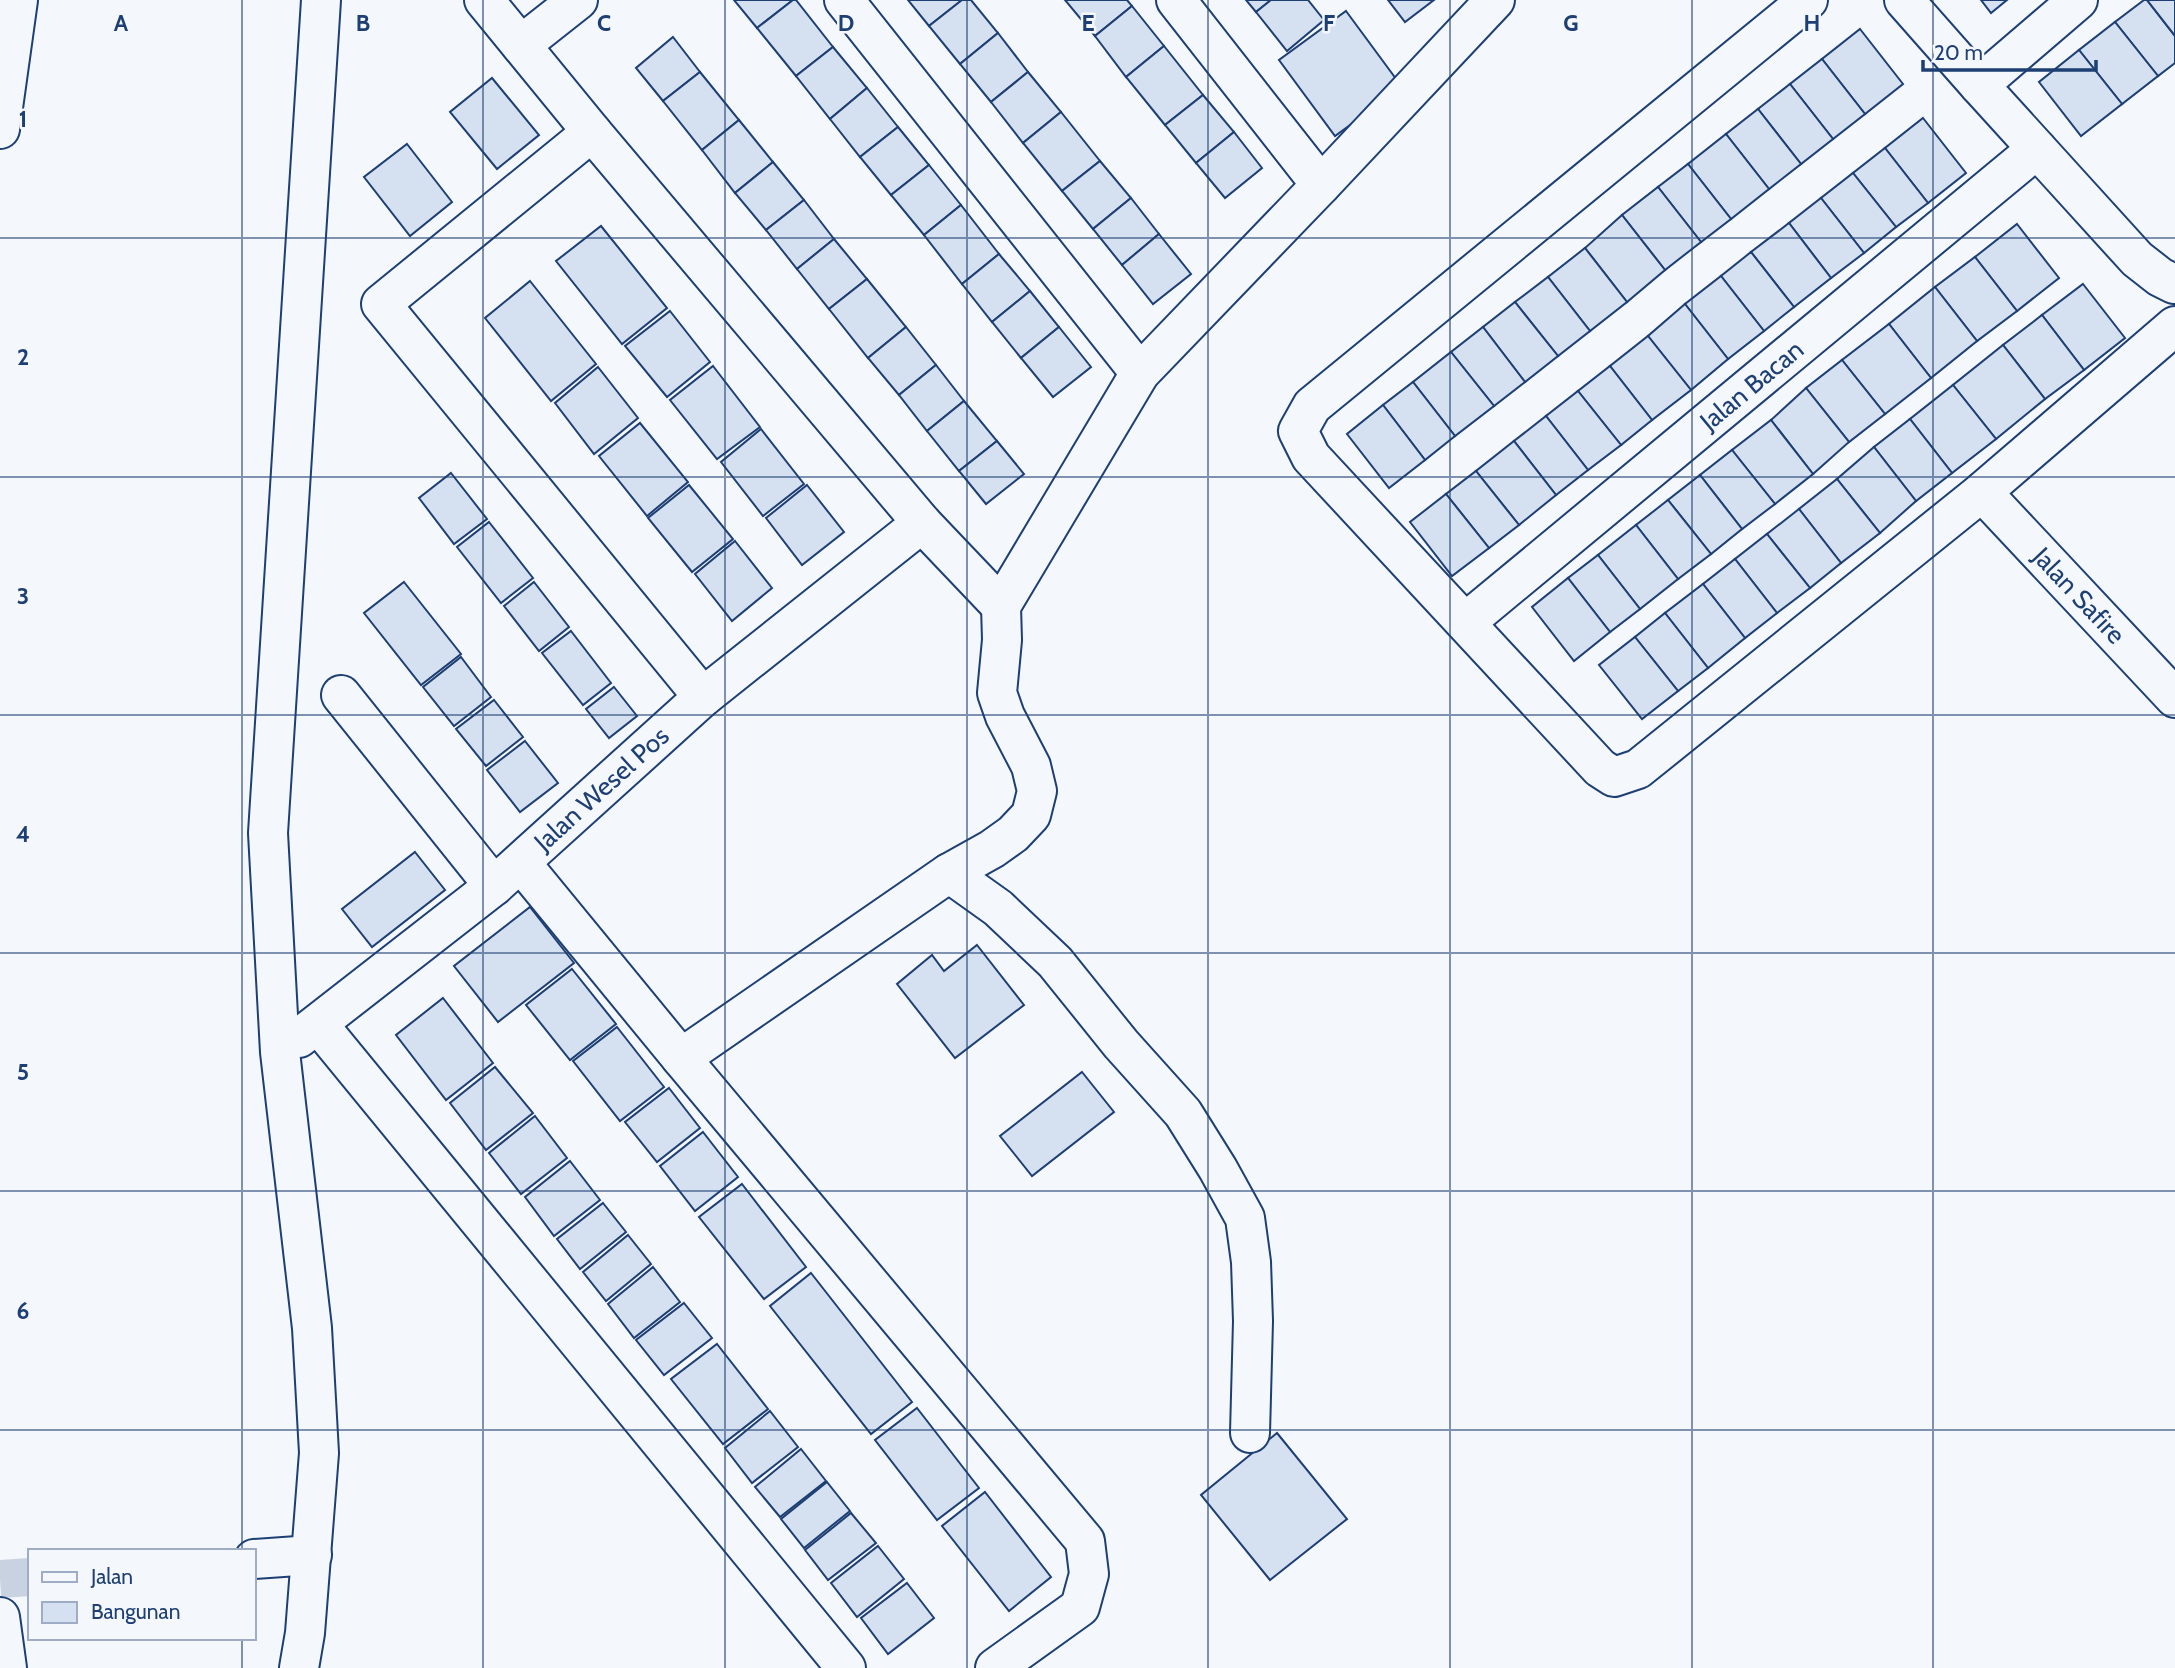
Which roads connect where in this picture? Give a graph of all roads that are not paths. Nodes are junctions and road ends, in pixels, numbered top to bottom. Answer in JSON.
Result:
{"nodes":[{"id":1,"x":19,"y":0,"type":"edge"},
{"id":2,"x":321,"y":0,"type":"edge"},
{"id":3,"x":484,"y":0,"type":"edge"},
{"id":4,"x":578,"y":0,"type":"edge"},
{"id":5,"x":844,"y":0,"type":"edge"},
{"id":6,"x":1176,"y":0,"type":"edge"},
{"id":7,"x":1495,"y":0,"type":"edge"},
{"id":8,"x":1808,"y":0,"type":"edge"},
{"id":9,"x":1904,"y":0,"type":"edge"},
{"id":10,"x":2078,"y":0,"type":"edge"},
{"id":11,"x":521,"y":45,"type":"junction"},
{"id":12,"x":1979,"y":85,"type":"junction"},
{"id":13,"x":0,"y":130,"type":"edge"},
{"id":14,"x":592,"y":132,"type":"junction"},
{"id":15,"x":2037,"y":149,"type":"junction"},
{"id":16,"x":1321,"y":185,"type":"junction"},
{"id":17,"x":2175,"y":284,"type":"edge"},
{"id":18,"x":2175,"y":326,"type":"edge"},
{"id":19,"x":1140,"y":373,"type":"junction"},
{"id":20,"x":1982,"y":492,"type":"junction"},
{"id":21,"x":922,"y":523,"type":"junction"},
{"id":22,"x":1001,"y":606,"type":"junction"},
{"id":23,"x":1466,"y":622,"type":"junction"},
{"id":24,"x":341,"y":695,"type":"dead end"},
{"id":25,"x":703,"y":697,"type":"junction"},
{"id":26,"x":2175,"y":698,"type":"edge"},
{"id":27,"x":950,"y":873,"type":"junction"},
{"id":28,"x":507,"y":874,"type":"junction"},
{"id":29,"x":317,"y":1024,"type":"junction"},
{"id":30,"x":280,"y":1052,"type":"junction"},
{"id":31,"x":681,"y":1058,"type":"junction"},
{"id":32,"x":1250,"y":1433,"type":"dead end"},
{"id":33,"x":312,"y":1555,"type":"junction"},
{"id":34,"x":256,"y":1559,"type":"edge"},
{"id":35,"x":0,"y":1617,"type":"edge"},
{"id":36,"x":7,"y":1668,"type":"edge"},
{"id":37,"x":299,"y":1668,"type":"edge"},
{"id":38,"x":846,"y":1668,"type":"edge"},
{"id":39,"x":995,"y":1668,"type":"edge"}],
"edges":[{"from":1,"to":13,"type":"main road"},
{"from":2,"to":30,"type":"main road"},
{"from":3,"to":11,"type":"main road"},
{"from":4,"to":11,"type":"main road"},
{"from":5,"to":19,"type":"main road"},
{"from":6,"to":16,"type":"main road"},
{"from":7,"to":16,"type":"main road"},
{"from":8,"to":23,"type":"main road"},
{"from":9,"to":12,"type":"main road"},
{"from":10,"to":12,"type":"main road"},
{"from":11,"to":14,"type":"main road"},
{"from":12,"to":15,"type":"main road"},
{"from":14,"to":21,"type":"main road"},
{"from":14,"to":25,"type":"main road"},
{"from":15,"to":17,"type":"main road"},
{"from":15,"to":23,"type":"main road","name":"Jalan Bacan"},
{"from":16,"to":19,"type":"main road"},
{"from":18,"to":20,"type":"main road"},
{"from":19,"to":22,"type":"main road"},
{"from":20,"to":23,"type":"main road"},
{"from":20,"to":26,"type":"main road","name":"Jalan Safire"},
{"from":21,"to":22,"type":"main road"},
{"from":21,"to":25,"type":"main road","name":"Jalan Wesel Pos"},
{"from":22,"to":27,"type":"main road"},
{"from":24,"to":28,"type":"main road"},
{"from":25,"to":28,"type":"main road","name":"Jalan Wesel Pos"},
{"from":27,"to":31,"type":"main road"},
{"from":27,"to":32,"type":"main road"},
{"from":28,"to":29,"type":"main road","name":"Jalan Wesel Pos"},
{"from":28,"to":31,"type":"main road"},
{"from":29,"to":30,"type":"main road","name":"Jalan Wesel Pos"},
{"from":29,"to":38,"type":"main road"},
{"from":30,"to":33,"type":"main road"},
{"from":31,"to":39,"type":"main road"},
{"from":33,"to":34,"type":"main road"},
{"from":33,"to":37,"type":"main road"},
{"from":35,"to":36,"type":"main road"}]}
